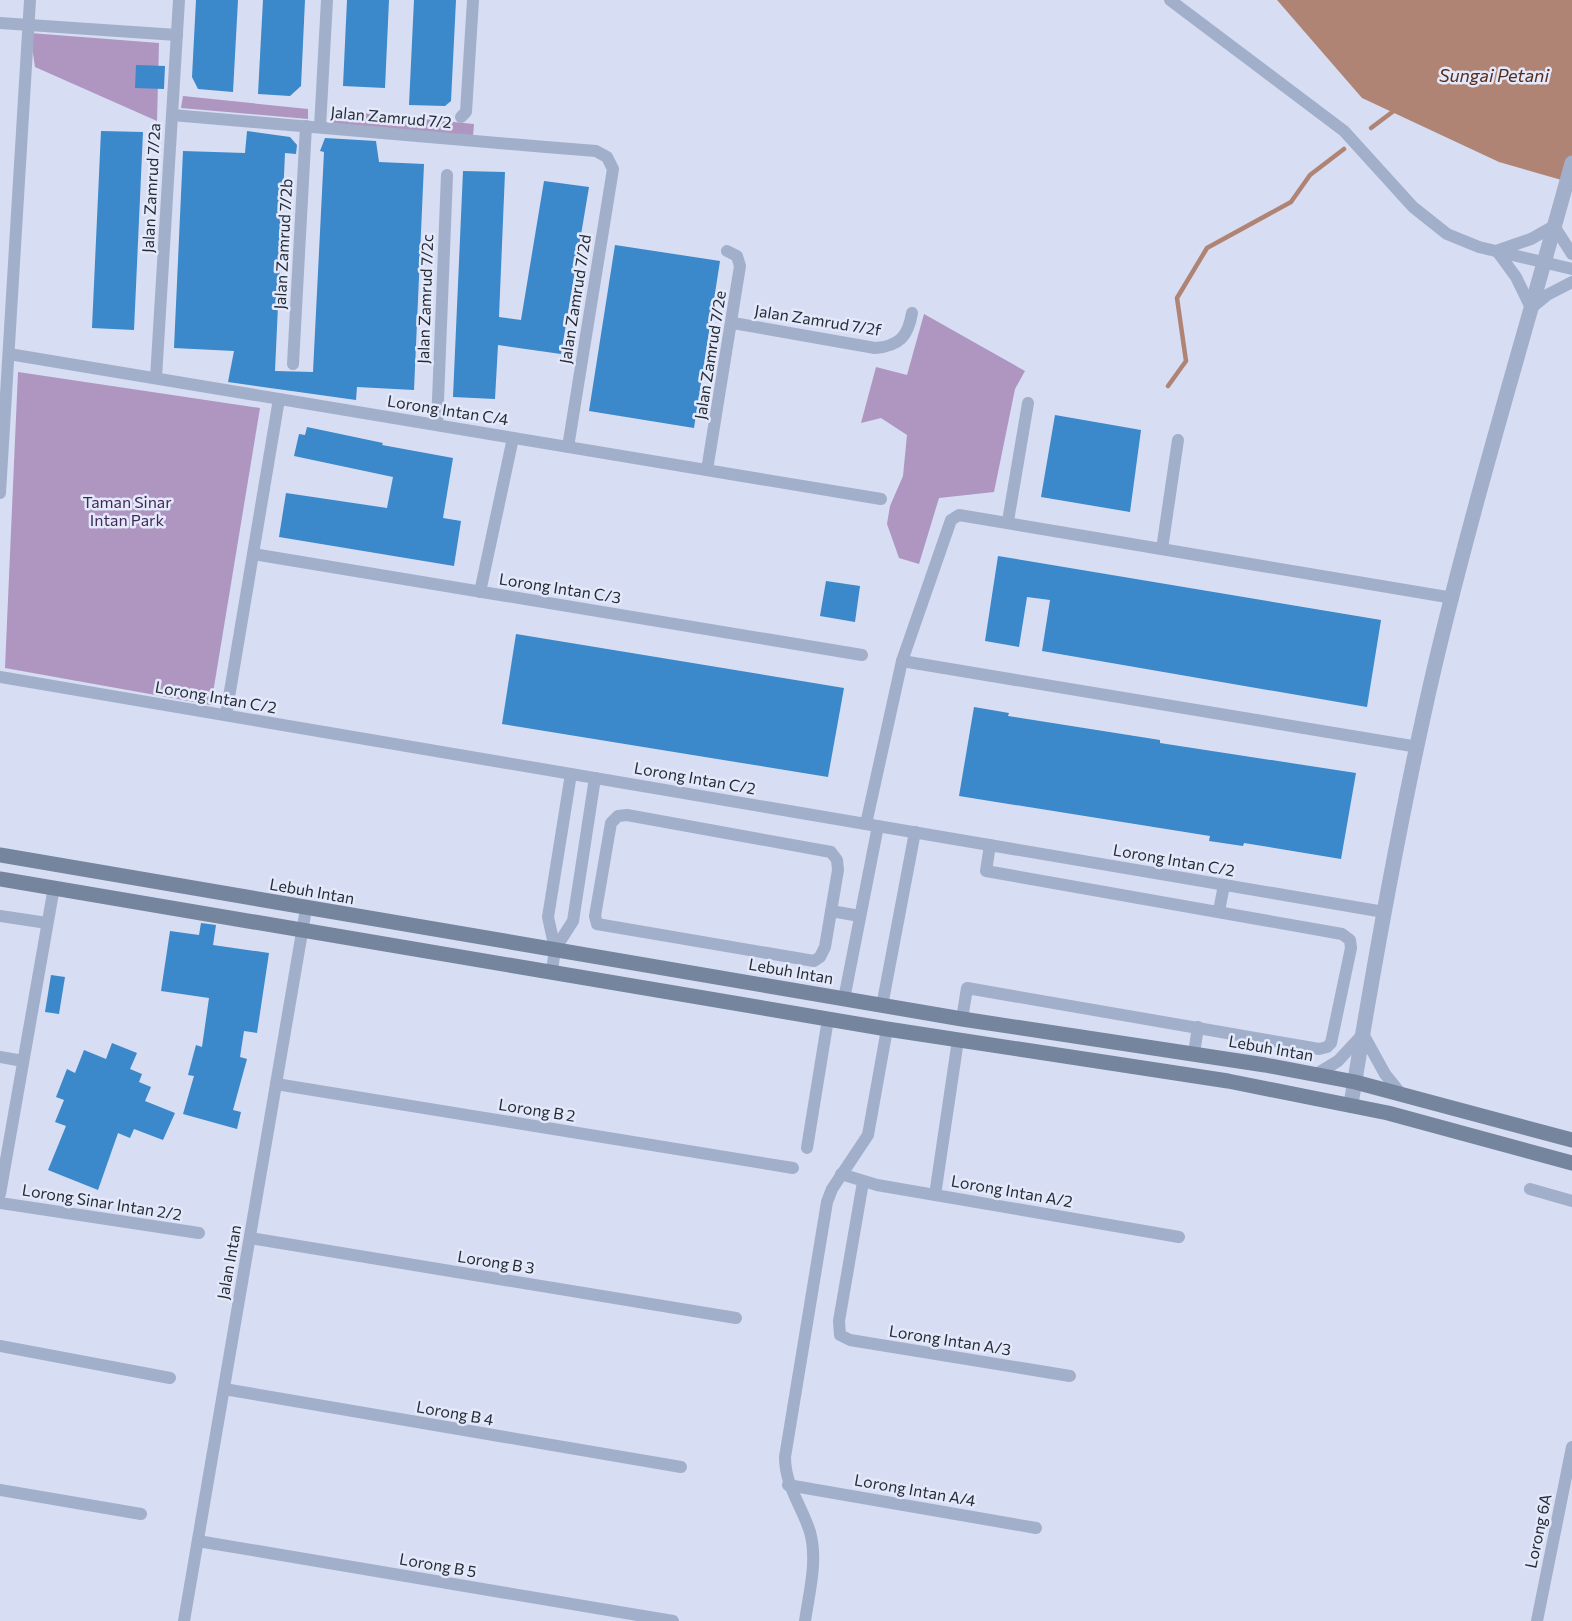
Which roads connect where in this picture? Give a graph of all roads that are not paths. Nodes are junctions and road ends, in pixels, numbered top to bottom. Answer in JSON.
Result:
{"nodes":[{"id":1,"x":30,"y":0,"type":"edge"},
{"id":2,"x":179,"y":0,"type":"edge"},
{"id":3,"x":327,"y":0,"type":"edge"},
{"id":4,"x":473,"y":0,"type":"edge"},
{"id":5,"x":1170,"y":0,"type":"edge"},
{"id":6,"x":0,"y":23,"type":"edge"},
{"id":7,"x":29,"y":24,"type":"junction"},
{"id":8,"x":177,"y":35,"type":"junction"},
{"id":9,"x":172,"y":115,"type":"junction"},
{"id":10,"x":461,"y":117,"type":"dead end"},
{"id":11,"x":306,"y":126,"type":"junction"},
{"id":12,"x":320,"y":128,"type":"junction"},
{"id":13,"x":607,"y":157,"type":"joint"},
{"id":14,"x":1572,"y":163,"type":"edge"},
{"id":15,"x":447,"y":175,"type":"dead end"},
{"id":16,"x":1554,"y":226,"type":"junction"},
{"id":17,"x":1497,"y":251,"type":"junction"},
{"id":18,"x":728,"y":252,"type":"dead end"},
{"id":19,"x":1572,"y":254,"type":"edge"},
{"id":20,"x":1544,"y":261,"type":"junction"},
{"id":21,"x":1572,"y":269,"type":"edge"},
{"id":22,"x":1572,"y":282,"type":"edge"},
{"id":23,"x":1531,"y":308,"type":"junction"},
{"id":24,"x":912,"y":313,"type":"dead end"},
{"id":25,"x":733,"y":323,"type":"junction"},
{"id":26,"x":9,"y":354,"type":"junction"},
{"id":27,"x":293,"y":364,"type":"dead end"},
{"id":28,"x":156,"y":378,"type":"junction"},
{"id":29,"x":279,"y":399,"type":"junction"},
{"id":30,"x":1028,"y":403,"type":"dead end"},
{"id":31,"x":437,"y":425,"type":"junction"},
{"id":32,"x":513,"y":438,"type":"junction"},
{"id":33,"x":1178,"y":440,"type":"dead end"},
{"id":34,"x":568,"y":447,"type":"junction"},
{"id":35,"x":708,"y":470,"type":"junction"},
{"id":36,"x":0,"y":493,"type":"edge"},
{"id":37,"x":881,"y":499,"type":"dead end"},
{"id":38,"x":1008,"y":521,"type":"junction"},
{"id":39,"x":1162,"y":549,"type":"junction"},
{"id":40,"x":253,"y":554,"type":"junction"},
{"id":41,"x":480,"y":592,"type":"junction"},
{"id":42,"x":1453,"y":598,"type":"junction"},
{"id":43,"x":862,"y":655,"type":"dead end"},
{"id":44,"x":902,"y":662,"type":"junction"},
{"id":45,"x":0,"y":677,"type":"edge"},
{"id":46,"x":226,"y":716,"type":"junction"},
{"id":47,"x":1418,"y":747,"type":"junction"},
{"id":48,"x":571,"y":774,"type":"junction"},
{"id":49,"x":595,"y":778,"type":"junction"},
{"id":50,"x":872,"y":825,"type":"junction"},
{"id":51,"x":915,"y":832,"type":"junction"},
{"id":52,"x":990,"y":845,"type":"junction"},
{"id":53,"x":0,"y":855,"type":"edge"},
{"id":54,"x":581,"y":867,"type":"junction"},
{"id":55,"x":603,"y":870,"type":"junction"},
{"id":56,"x":0,"y":879,"type":"edge"},
{"id":57,"x":1224,"y":885,"type":"junction"},
{"id":58,"x":54,"y":887,"type":"junction"},
{"id":59,"x":306,"y":909,"type":"junction"},
{"id":60,"x":831,"y":911,"type":"junction"},
{"id":61,"x":1219,"y":911,"type":"junction"},
{"id":62,"x":1384,"y":912,"type":"junction"},
{"id":63,"x":0,"y":916,"type":"edge"},
{"id":64,"x":548,"y":916,"type":"junction"},
{"id":65,"x":860,"y":916,"type":"junction"},
{"id":66,"x":573,"y":921,"type":"junction"},
{"id":67,"x":47,"y":923,"type":"junction"},
{"id":68,"x":302,"y":931,"type":"junction"},
{"id":69,"x":555,"y":949,"type":"junction"},
{"id":70,"x":552,"y":972,"type":"junction"},
{"id":71,"x":844,"y":999,"type":"junction"},
{"id":72,"x":882,"y":1005,"type":"junction"},
{"id":73,"x":828,"y":1018,"type":"junction"},
{"id":74,"x":962,"y":1019,"type":"junction"},
{"id":75,"x":1198,"y":1027,"type":"junction"},
{"id":76,"x":887,"y":1029,"type":"junction"},
{"id":77,"x":1364,"y":1034,"type":"junction"},
{"id":78,"x":958,"y":1040,"type":"junction"},
{"id":79,"x":1194,"y":1053,"type":"junction"},
{"id":80,"x":0,"y":1057,"type":"edge"},
{"id":81,"x":23,"y":1060,"type":"junction"},
{"id":82,"x":1314,"y":1075,"type":"junction"},
{"id":83,"x":1228,"y":1081,"type":"junction"},
{"id":84,"x":1355,"y":1082,"type":"junction"},
{"id":85,"x":276,"y":1084,"type":"junction"},
{"id":86,"x":1401,"y":1094,"type":"junction"},
{"id":87,"x":1351,"y":1104,"type":"junction"},
{"id":88,"x":1572,"y":1140,"type":"edge"},
{"id":89,"x":807,"y":1149,"type":"dead end"},
{"id":90,"x":1572,"y":1163,"type":"edge"},
{"id":91,"x":793,"y":1168,"type":"dead end"},
{"id":92,"x":842,"y":1174,"type":"junction"},
{"id":93,"x":863,"y":1182,"type":"junction"},
{"id":94,"x":1530,"y":1189,"type":"dead end"},
{"id":95,"x":0,"y":1194,"type":"edge"},
{"id":96,"x":935,"y":1195,"type":"junction"},
{"id":97,"x":1572,"y":1201,"type":"edge"},
{"id":98,"x":0,"y":1203,"type":"edge"},
{"id":99,"x":199,"y":1233,"type":"dead end"},
{"id":100,"x":1179,"y":1237,"type":"dead end"},
{"id":101,"x":250,"y":1238,"type":"junction"},
{"id":102,"x":736,"y":1318,"type":"dead end"},
{"id":103,"x":0,"y":1346,"type":"edge"},
{"id":104,"x":1070,"y":1376,"type":"dead end"},
{"id":105,"x":170,"y":1378,"type":"dead end"},
{"id":106,"x":224,"y":1389,"type":"junction"},
{"id":107,"x":1572,"y":1447,"type":"edge"},
{"id":108,"x":681,"y":1467,"type":"dead end"},
{"id":109,"x":788,"y":1485,"type":"junction"},
{"id":110,"x":0,"y":1490,"type":"edge"},
{"id":111,"x":141,"y":1514,"type":"dead end"},
{"id":112,"x":1036,"y":1528,"type":"dead end"},
{"id":113,"x":198,"y":1541,"type":"junction"},
{"id":114,"x":184,"y":1621,"type":"edge"},
{"id":115,"x":673,"y":1621,"type":"edge"},
{"id":116,"x":805,"y":1621,"type":"edge"},
{"id":117,"x":1537,"y":1621,"type":"edge"}],
"edges":[{"from":1,"to":7,"type":"street"},
{"from":2,"to":8,"type":"street","name":"Jalan Zamrud 7/2a"},
{"from":3,"to":12,"type":"street"},
{"from":4,"to":10,"type":"street"},
{"from":5,"to":17,"type":"street"},
{"from":6,"to":7,"type":"street"},
{"from":7,"to":8,"type":"street"},
{"from":7,"to":26,"type":"street"},
{"from":8,"to":9,"type":"street","name":"Jalan Zamrud 7/2a"},
{"from":9,"to":11,"type":"street","name":"Jalan Zamrud 7/2"},
{"from":9,"to":28,"type":"street","name":"Jalan Zamrud 7/2a"},
{"from":11,"to":12,"type":"street","name":"Jalan Zamrud 7/2"},
{"from":11,"to":27,"type":"street","name":"Jalan Zamrud 7/2b"},
{"from":12,"to":13,"type":"street","name":"Jalan Zamrud 7/2"},
{"from":13,"to":34,"type":"street","name":"Jalan Zamrud 7/2d"},
{"from":14,"to":16,"type":"street"},
{"from":15,"to":31,"type":"street","name":"Jalan Zamrud 7/2c"},
{"from":16,"to":17,"type":"street"},
{"from":16,"to":19,"type":"street"},
{"from":16,"to":20,"type":"street"},
{"from":17,"to":20,"type":"street"},
{"from":17,"to":23,"type":"street"},
{"from":18,"to":25,"type":"street","name":"Jalan Zamrud 7/2e"},
{"from":20,"to":21,"type":"street"},
{"from":20,"to":23,"type":"street"},
{"from":22,"to":23,"type":"street"},
{"from":23,"to":42,"type":"street"},
{"from":24,"to":25,"type":"street","name":"Jalan Zamrud 7/2f"},
{"from":25,"to":35,"type":"street","name":"Jalan Zamrud 7/2e"},
{"from":26,"to":28,"type":"street","name":"Lorong Intan C/4"},
{"from":26,"to":36,"type":"street"},
{"from":28,"to":29,"type":"street","name":"Lorong Intan C/4"},
{"from":29,"to":31,"type":"street","name":"Lorong Intan C/4"},
{"from":29,"to":40,"type":"street"},
{"from":30,"to":38,"type":"street"},
{"from":31,"to":32,"type":"street","name":"Lorong Intan C/4"},
{"from":32,"to":34,"type":"street","name":"Lorong Intan C/4"},
{"from":32,"to":41,"type":"street"},
{"from":33,"to":39,"type":"street"},
{"from":34,"to":35,"type":"street","name":"Lorong Intan C/4"},
{"from":35,"to":37,"type":"street","name":"Lorong Intan C/4"},
{"from":38,"to":39,"type":"street"},
{"from":38,"to":44,"type":"street"},
{"from":39,"to":42,"type":"street"},
{"from":40,"to":41,"type":"street","name":"Lorong Intan C/3"},
{"from":40,"to":46,"type":"street"},
{"from":41,"to":43,"type":"street","name":"Lorong Intan C/3"},
{"from":42,"to":47,"type":"street"},
{"from":44,"to":47,"type":"street"},
{"from":44,"to":50,"type":"street"},
{"from":45,"to":46,"type":"street","name":"Lorong Intan C/2"},
{"from":46,"to":48,"type":"street","name":"Lorong Intan C/2"},
{"from":47,"to":62,"type":"street"},
{"from":48,"to":49,"type":"street","name":"Lorong Intan C/2"},
{"from":48,"to":64,"type":"street"},
{"from":49,"to":50,"type":"street","name":"Lorong Intan C/2"},
{"from":49,"to":54,"type":"street"},
{"from":50,"to":51,"type":"street","name":"Lorong Intan C/2"},
{"from":50,"to":65,"type":"street"},
{"from":51,"to":52,"type":"street","name":"Lorong Intan C/2"},
{"from":51,"to":72,"type":"street"},
{"from":52,"to":57,"type":"street","name":"Lorong Intan C/2"},
{"from":52,"to":61,"type":"street"},
{"from":53,"to":59,"type":"main road","name":"Lebuh Intan"},
{"from":54,"to":55,"type":"street"},
{"from":54,"to":66,"type":"street"},
{"from":55,"to":60,"type":"street"},
{"from":55,"to":60,"type":"street"},
{"from":56,"to":58,"type":"main road"},
{"from":57,"to":61,"type":"street"},
{"from":57,"to":62,"type":"street","name":"Lorong Intan C/2"},
{"from":58,"to":67,"type":"street"},
{"from":58,"to":68,"type":"main road"},
{"from":59,"to":68,"type":"street","name":"Jalan Intan"},
{"from":59,"to":69,"type":"main road","name":"Lebuh Intan"},
{"from":60,"to":65,"type":"street"},
{"from":61,"to":75,"type":"street"},
{"from":62,"to":77,"type":"street"},
{"from":63,"to":67,"type":"street"},
{"from":64,"to":66,"type":"street"},
{"from":64,"to":69,"type":"street"},
{"from":65,"to":71,"type":"street"},
{"from":66,"to":69,"type":"street"},
{"from":67,"to":81,"type":"street"},
{"from":68,"to":70,"type":"main road"},
{"from":68,"to":85,"type":"street","name":"Jalan Intan"},
{"from":69,"to":70,"type":"street"},
{"from":69,"to":71,"type":"main road","name":"Lebuh Intan"},
{"from":70,"to":73,"type":"main road"},
{"from":71,"to":72,"type":"main road","name":"Lebuh Intan"},
{"from":72,"to":74,"type":"main road","name":"Lebuh Intan"},
{"from":73,"to":76,"type":"main road"},
{"from":73,"to":89,"type":"street"},
{"from":74,"to":75,"type":"street"},
{"from":74,"to":79,"type":"main road","name":"Lebuh Intan"},
{"from":75,"to":79,"type":"street"},
{"from":76,"to":78,"type":"main road"},
{"from":76,"to":92,"type":"street"},
{"from":77,"to":82,"type":"street"},
{"from":77,"to":84,"type":"street"},
{"from":77,"to":86,"type":"street"},
{"from":78,"to":83,"type":"main road"},
{"from":78,"to":96,"type":"street"},
{"from":79,"to":82,"type":"main road","name":"Lebuh Intan"},
{"from":79,"to":83,"type":"main road"},
{"from":80,"to":81,"type":"street"},
{"from":81,"to":95,"type":"street"},
{"from":82,"to":84,"type":"main road","name":"Lebuh Intan"},
{"from":83,"to":87,"type":"main road"},
{"from":84,"to":86,"type":"main road","name":"Lebuh Intan"},
{"from":84,"to":87,"type":"street"},
{"from":85,"to":91,"type":"street","name":"Lorong B 2"},
{"from":85,"to":101,"type":"street","name":"Jalan Intan"},
{"from":86,"to":88,"type":"main road","name":"Lebuh Intan"},
{"from":87,"to":90,"type":"main road"},
{"from":92,"to":93,"type":"street","name":"Lorong Intan A/2"},
{"from":92,"to":109,"type":"street"},
{"from":93,"to":96,"type":"street","name":"Lorong Intan A/2"},
{"from":93,"to":104,"type":"street","name":"Lorong Intan A/3"},
{"from":94,"to":97,"type":"street"},
{"from":96,"to":100,"type":"street","name":"Lorong Intan A/2"},
{"from":98,"to":99,"type":"street","name":"Lorong Sinar Intan 2/2"},
{"from":101,"to":102,"type":"street","name":"Lorong B 3"},
{"from":101,"to":106,"type":"street","name":"Jalan Intan"},
{"from":103,"to":105,"type":"street"},
{"from":106,"to":108,"type":"street","name":"Lorong B 4"},
{"from":106,"to":113,"type":"street","name":"Jalan Intan"},
{"from":107,"to":117,"type":"street","name":"Lorong 6A"},
{"from":109,"to":112,"type":"street","name":"Lorong Intan A/4"},
{"from":109,"to":116,"type":"street"},
{"from":110,"to":111,"type":"street"},
{"from":113,"to":114,"type":"street","name":"Jalan Intan"},
{"from":113,"to":115,"type":"street","name":"Lorong B 5"}]}
